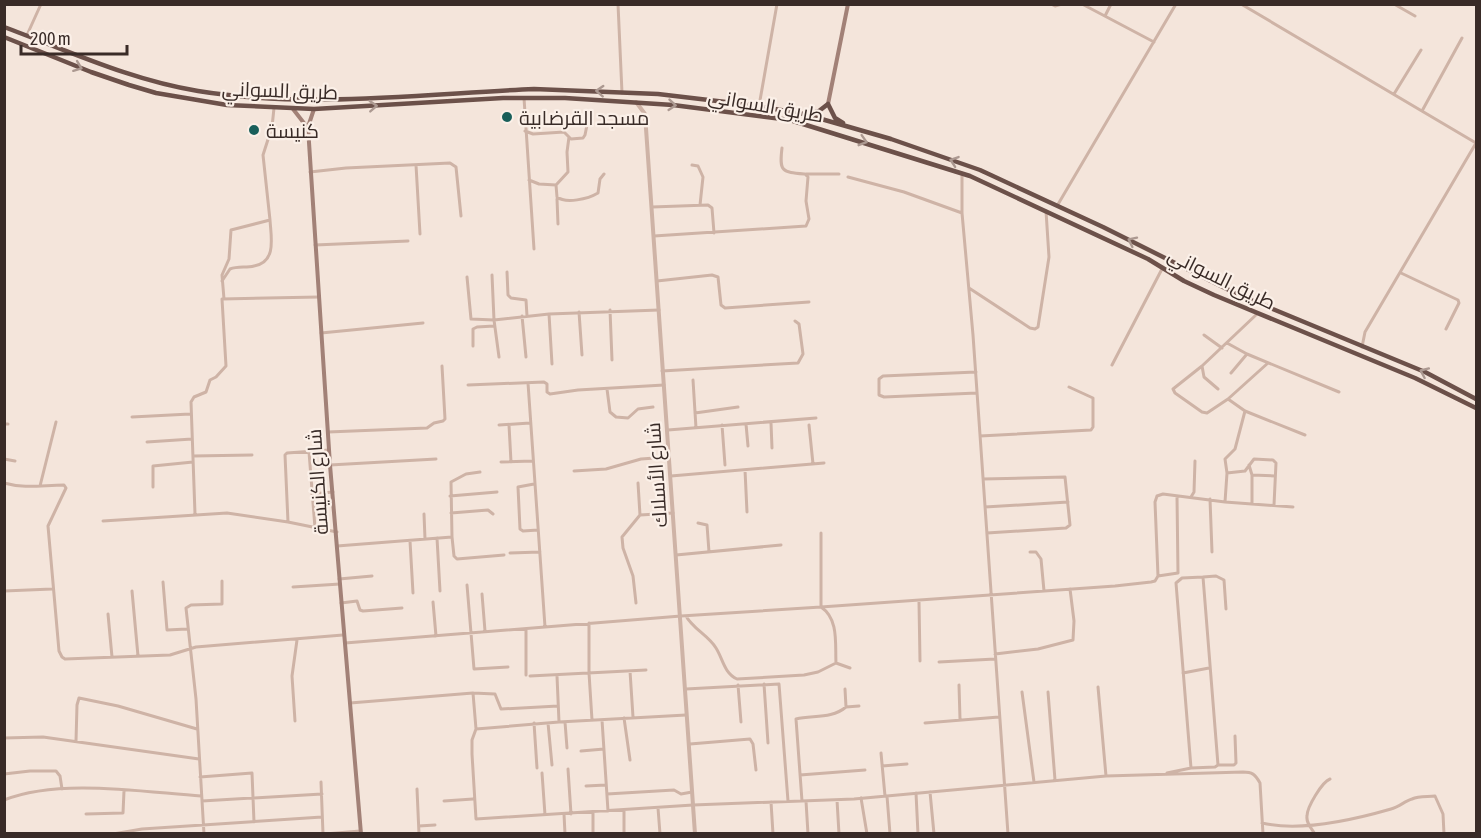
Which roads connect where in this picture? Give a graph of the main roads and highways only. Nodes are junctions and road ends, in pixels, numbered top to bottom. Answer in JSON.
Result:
{"nodes":[{"id":1,"x":848,"y":4,"type":"edge"},
{"id":2,"x":4,"y":27,"type":"edge"},
{"id":3,"x":4,"y":37,"type":"edge"},
{"id":4,"x":828,"y":104,"type":"junction"},
{"id":5,"x":293,"y":109,"type":"junction"},
{"id":6,"x":314,"y":109,"type":"junction"},
{"id":7,"x":804,"y":114,"type":"junction"},
{"id":8,"x":850,"y":127,"type":"junction"},
{"id":9,"x":308,"y":128,"type":"junction"},
{"id":10,"x":991,"y":175,"type":"junction"},
{"id":11,"x":986,"y":183,"type":"junction"},
{"id":12,"x":1010,"y":184,"type":"junction"},
{"id":13,"x":1003,"y":192,"type":"junction"},
{"id":14,"x":1476,"y":399,"type":"edge"},
{"id":15,"x":1476,"y":408,"type":"edge"},
{"id":16,"x":360,"y":832,"type":"edge"}],
"edges":[{"from":1,"to":4,"type":"main road"},
{"from":7,"to":2,"type":"highway","name":"طريق السواني","one_way":true},
{"from":3,"to":5,"type":"highway","name":"طريق السواني","one_way":true},
{"from":4,"to":7,"type":"highway"},
{"from":4,"to":8,"type":"highway"},
{"from":5,"to":6,"type":"highway","name":"طريق السواني"},
{"from":5,"to":9,"type":"main road"},
{"from":6,"to":9,"type":"main road","name":"شارع الكنيسة"},
{"from":6,"to":11,"type":"highway","name":"طريق السواني","one_way":true},
{"from":7,"to":8,"type":"highway","name":"طريق السواني"},
{"from":10,"to":8,"type":"highway","name":"طريق السواني","one_way":true},
{"from":9,"to":16,"type":"main road","name":"شارع الكنيسة"},
{"from":10,"to":11,"type":"highway"},
{"from":10,"to":12,"type":"highway","name":"طريق السواني"},
{"from":11,"to":13,"type":"highway","name":"طريق السواني"},
{"from":12,"to":13,"type":"highway"},
{"from":14,"to":12,"type":"highway","name":"طريق السواني","one_way":true},
{"from":13,"to":15,"type":"highway","name":"طريق السواني"}]}
